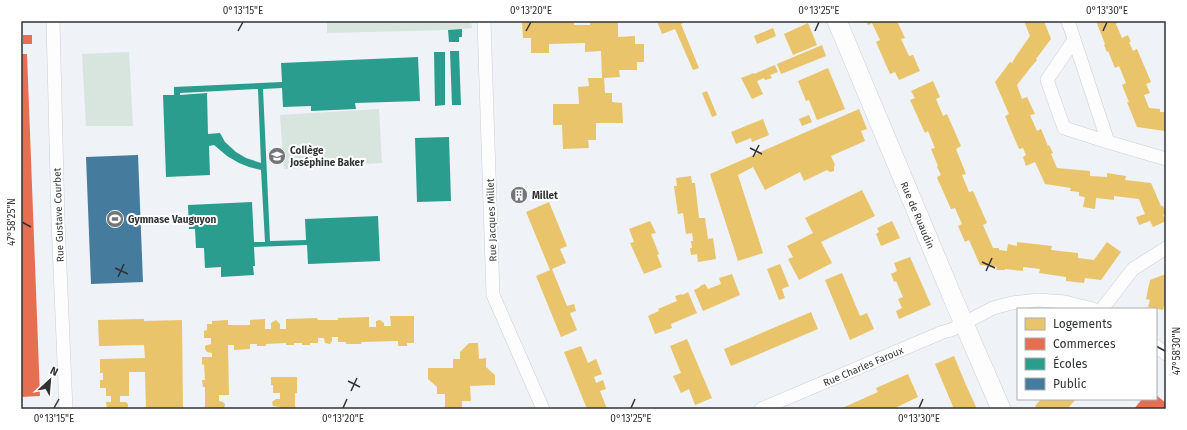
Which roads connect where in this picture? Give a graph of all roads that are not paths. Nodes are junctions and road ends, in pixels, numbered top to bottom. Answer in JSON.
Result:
{"nodes":[{"id":1,"x":53,"y":21,"type":"edge"},
{"id":2,"x":484,"y":21,"type":"edge"},
{"id":3,"x":837,"y":21,"type":"edge"},
{"id":4,"x":1068,"y":21,"type":"edge"},
{"id":5,"x":1074,"y":40,"type":"junction"},
{"id":6,"x":1108,"y":142,"type":"junction"},
{"id":7,"x":1166,"y":159,"type":"edge"},
{"id":8,"x":1166,"y":248,"type":"edge"},
{"id":9,"x":1089,"y":308,"type":"edge"},
{"id":10,"x":1103,"y":308,"type":"edge"},
{"id":11,"x":964,"y":323,"type":"junction"},
{"id":12,"x":1157,"y":347,"type":"edge"},
{"id":13,"x":1166,"y":354,"type":"edge"},
{"id":14,"x":66,"y":409,"type":"edge"},
{"id":15,"x":544,"y":409,"type":"edge"},
{"id":16,"x":761,"y":409,"type":"edge"},
{"id":17,"x":1001,"y":409,"type":"edge"}],
"edges":[{"from":1,"to":14,"type":"street","name":"Rue Gustave Courbet"},
{"from":2,"to":15,"type":"street","name":"Rue Jacques Millet"},
{"from":3,"to":11,"type":"street","name":"Rue de Ruaudin"},
{"from":4,"to":5,"type":"street"},
{"from":5,"to":6,"type":"street"},
{"from":5,"to":6,"type":"street"},
{"from":6,"to":7,"type":"street"},
{"from":8,"to":10,"type":"street"},
{"from":9,"to":11,"type":"street","name":"Rue Charles Faroux"},
{"from":11,"to":16,"type":"street","name":"Rue Charles Faroux"},
{"from":11,"to":17,"type":"street","name":"Rue de Ruaudin"},
{"from":12,"to":13,"type":"street"}]}
